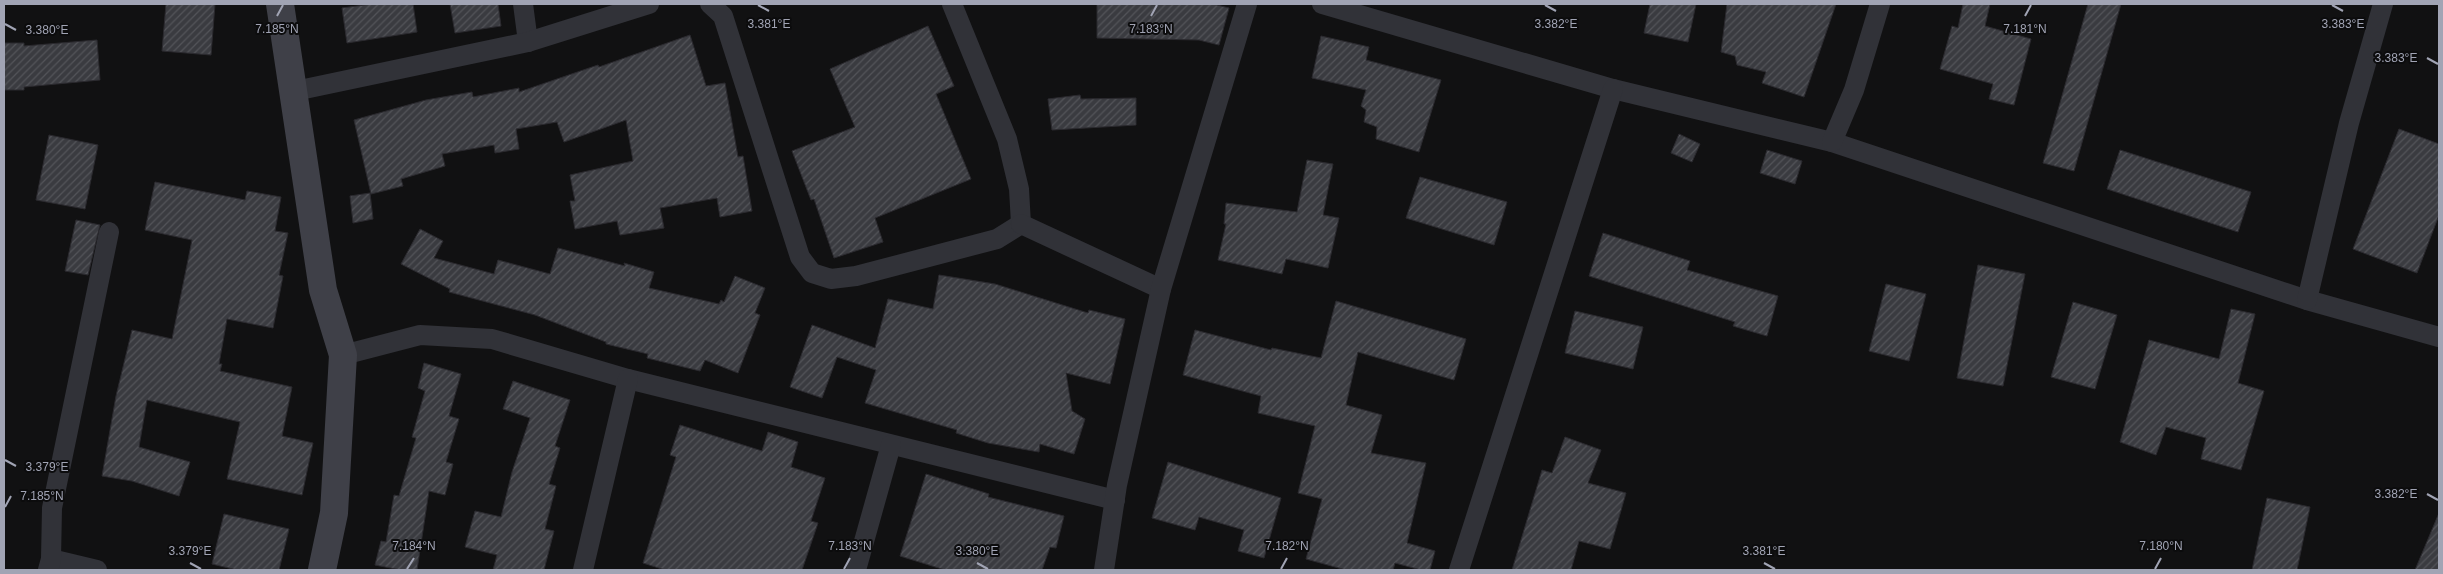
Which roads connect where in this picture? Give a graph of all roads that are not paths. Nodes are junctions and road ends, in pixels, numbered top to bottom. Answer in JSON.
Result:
{"nodes":[{"id":1,"x":280,"y":4,"type":"edge"},
{"id":2,"x":523,"y":4,"type":"edge"},
{"id":3,"x":649,"y":4,"type":"edge"},
{"id":4,"x":710,"y":4,"type":"edge"},
{"id":5,"x":952,"y":4,"type":"edge"},
{"id":6,"x":1247,"y":4,"type":"edge"},
{"id":7,"x":1322,"y":4,"type":"edge"},
{"id":8,"x":1880,"y":4,"type":"edge"},
{"id":9,"x":2384,"y":4,"type":"edge"},
{"id":10,"x":528,"y":42,"type":"junction"},
{"id":11,"x":1612,"y":89,"type":"junction"},
{"id":12,"x":295,"y":91,"type":"junction"},
{"id":13,"x":1832,"y":142,"type":"junction"},
{"id":14,"x":1021,"y":224,"type":"junction"},
{"id":15,"x":109,"y":232,"type":"dead end"},
{"id":16,"x":1161,"y":289,"type":"junction"},
{"id":17,"x":2307,"y":300,"type":"junction"},
{"id":18,"x":2439,"y":337,"type":"edge"},
{"id":19,"x":342,"y":355,"type":"junction"},
{"id":20,"x":628,"y":379,"type":"junction"},
{"id":21,"x":890,"y":445,"type":"junction"},
{"id":22,"x":1115,"y":500,"type":"junction"},
{"id":23,"x":50,"y":565,"type":"edge"},
{"id":24,"x":98,"y":570,"type":"edge"},
{"id":25,"x":322,"y":570,"type":"edge"},
{"id":26,"x":584,"y":570,"type":"edge"},
{"id":27,"x":856,"y":570,"type":"edge"},
{"id":28,"x":1104,"y":570,"type":"edge"},
{"id":29,"x":1459,"y":570,"type":"edge"}],
"edges":[{"from":1,"to":12,"type":"street"},
{"from":2,"to":10,"type":"street"},
{"from":3,"to":10,"type":"street"},
{"from":4,"to":14,"type":"street"},
{"from":5,"to":14,"type":"street"},
{"from":6,"to":16,"type":"street"},
{"from":7,"to":11,"type":"street"},
{"from":8,"to":13,"type":"street"},
{"from":9,"to":17,"type":"street"},
{"from":10,"to":12,"type":"street"},
{"from":11,"to":13,"type":"street"},
{"from":11,"to":29,"type":"street"},
{"from":12,"to":19,"type":"street"},
{"from":13,"to":17,"type":"street"},
{"from":14,"to":16,"type":"street"},
{"from":15,"to":23,"type":"street"},
{"from":16,"to":22,"type":"street"},
{"from":17,"to":18,"type":"street"},
{"from":19,"to":20,"type":"street"},
{"from":19,"to":25,"type":"street"},
{"from":20,"to":21,"type":"street"},
{"from":20,"to":26,"type":"street"},
{"from":21,"to":22,"type":"street"},
{"from":21,"to":27,"type":"street"},
{"from":22,"to":28,"type":"street"},
{"from":23,"to":24,"type":"street"}]}
